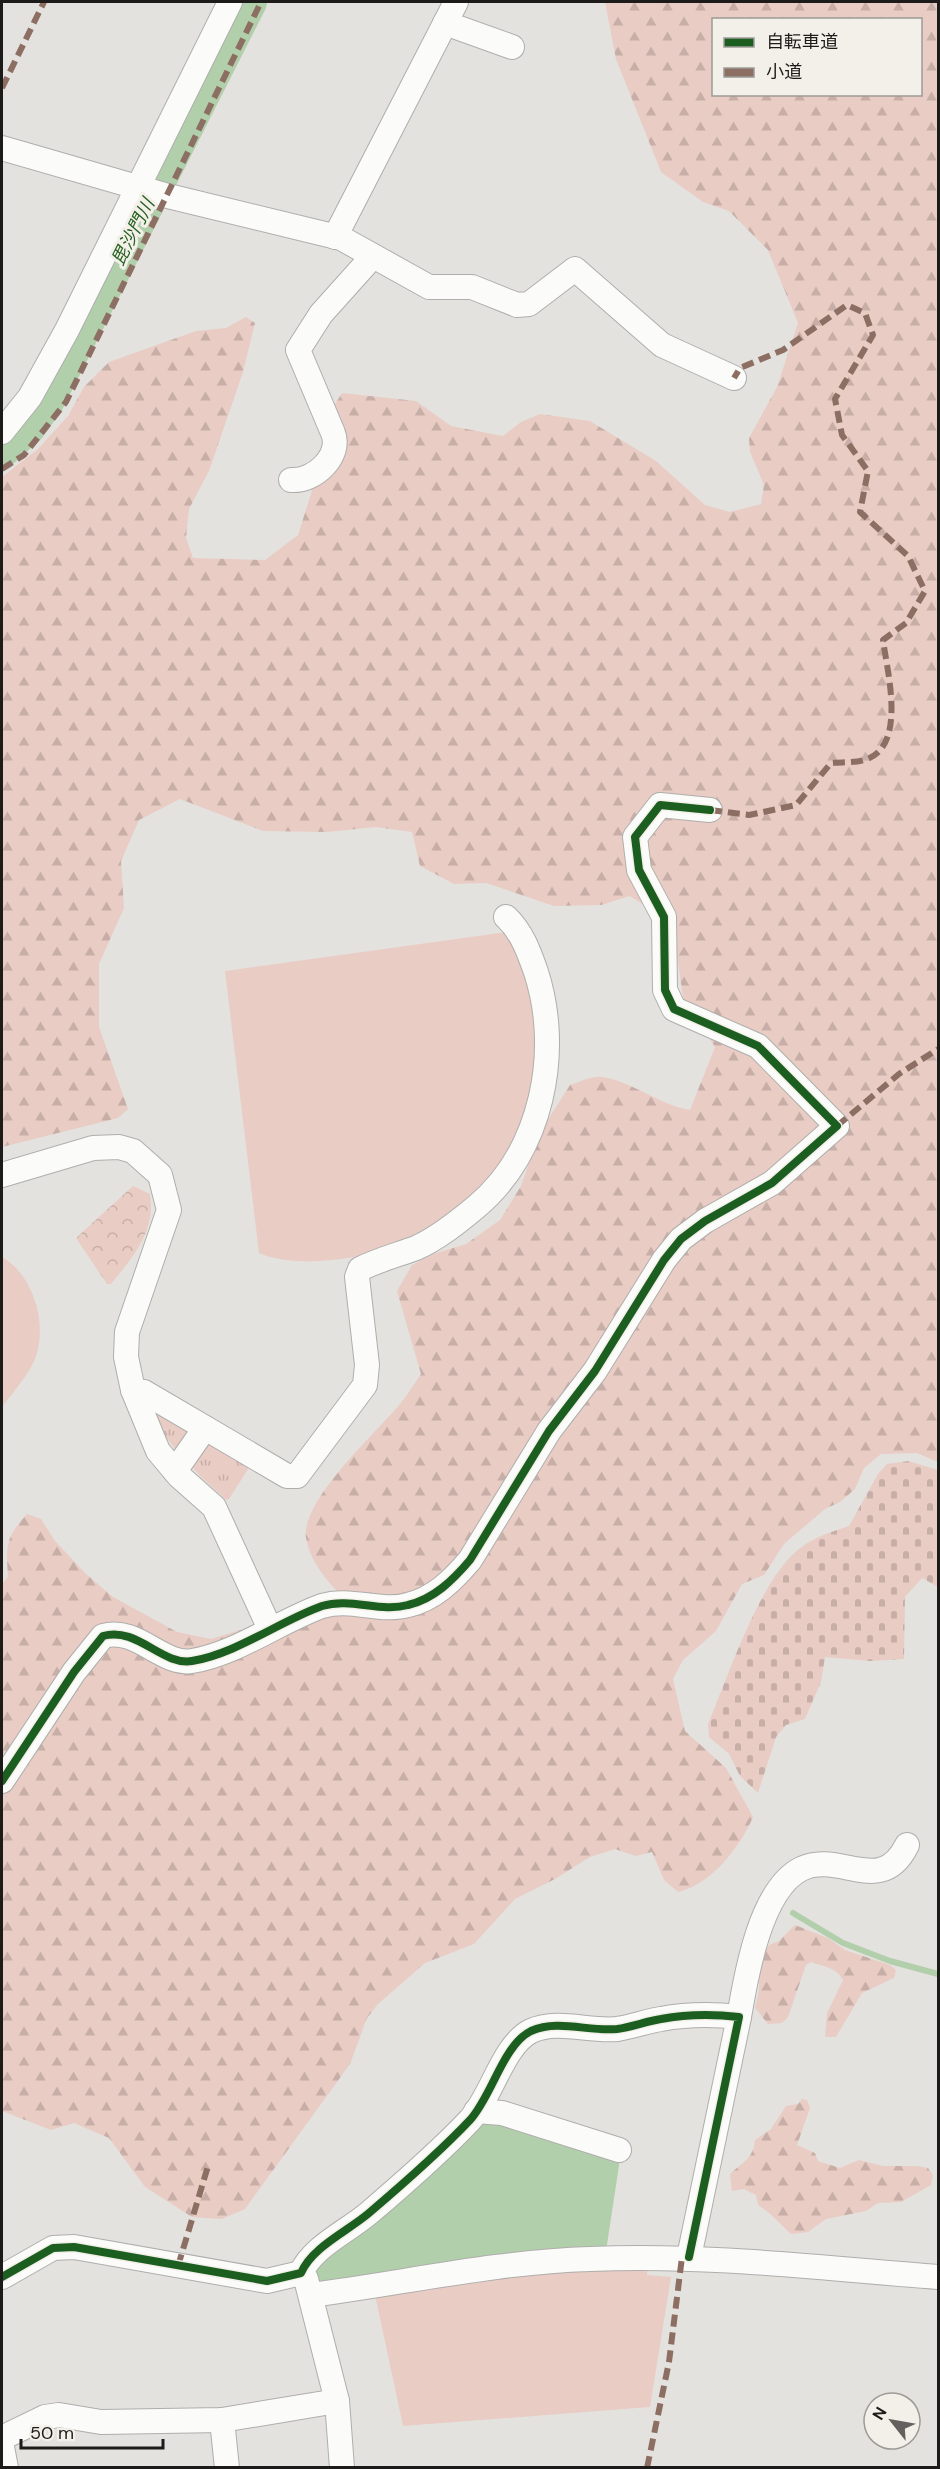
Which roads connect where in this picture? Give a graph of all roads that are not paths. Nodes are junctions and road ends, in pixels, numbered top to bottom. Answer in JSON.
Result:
{"nodes":[{"id":1,"x":230,"y":2,"type":"edge"},
{"id":2,"x":450,"y":12,"type":"edge"},
{"id":3,"x":512,"y":47,"type":"dead end"},
{"id":4,"x":2,"y":148,"type":"edge"},
{"id":5,"x":137,"y":187,"type":"junction"},
{"id":6,"x":335,"y":237,"type":"junction"},
{"id":7,"x":373,"y":256,"type":"junction"},
{"id":8,"x":734,"y":378,"type":"dead end"},
{"id":9,"x":2,"y":432,"type":"edge"},
{"id":10,"x":291,"y":480,"type":"dead end"},
{"id":11,"x":710,"y":810,"type":"dead end"},
{"id":12,"x":506,"y":917,"type":"dead end"},
{"id":13,"x":2,"y":1175,"type":"edge"},
{"id":14,"x":133,"y":1390,"type":"junction"},
{"id":15,"x":205,"y":1428,"type":"junction"},
{"id":16,"x":175,"y":1471,"type":"junction"},
{"id":17,"x":270,"y":1629,"type":"junction"},
{"id":18,"x":2,"y":1780,"type":"edge"},
{"id":19,"x":907,"y":1845,"type":"dead end"},
{"id":20,"x":739,"y":2017,"type":"junction"},
{"id":21,"x":476,"y":2111,"type":"junction"},
{"id":22,"x":619,"y":2150,"type":"dead end"},
{"id":23,"x":689,"y":2258,"type":"junction"},
{"id":24,"x":301,"y":2273,"type":"junction"},
{"id":25,"x":2,"y":2277,"type":"edge"},
{"id":26,"x":939,"y":2277,"type":"edge"},
{"id":27,"x":311,"y":2295,"type":"junction"},
{"id":28,"x":337,"y":2400,"type":"junction"},
{"id":29,"x":222,"y":2420,"type":"junction"},
{"id":30,"x":2,"y":2439,"type":"edge"},
{"id":31,"x":2,"y":2447,"type":"edge"},
{"id":32,"x":6,"y":2468,"type":"edge"},
{"id":33,"x":227,"y":2468,"type":"edge"},
{"id":34,"x":342,"y":2468,"type":"edge"}],
"edges":[{"from":1,"to":5,"type":"street"},
{"from":2,"to":3,"type":"street"},
{"from":2,"to":6,"type":"street"},
{"from":4,"to":5,"type":"street"},
{"from":5,"to":6,"type":"street"},
{"from":5,"to":9,"type":"street"},
{"from":6,"to":7,"type":"street"},
{"from":7,"to":8,"type":"street"},
{"from":7,"to":10,"type":"street"},
{"from":11,"to":17,"type":"street"},
{"from":12,"to":15,"type":"street"},
{"from":13,"to":14,"type":"street"},
{"from":14,"to":15,"type":"street"},
{"from":14,"to":16,"type":"street"},
{"from":15,"to":16,"type":"street"},
{"from":16,"to":17,"type":"street"},
{"from":17,"to":18,"type":"street"},
{"from":19,"to":20,"type":"street"},
{"from":20,"to":21,"type":"street"},
{"from":20,"to":23,"type":"street"},
{"from":21,"to":22,"type":"street"},
{"from":21,"to":24,"type":"street"},
{"from":23,"to":26,"type":"street"},
{"from":23,"to":27,"type":"street"},
{"from":24,"to":25,"type":"street"},
{"from":24,"to":27,"type":"street"},
{"from":27,"to":28,"type":"street"},
{"from":28,"to":29,"type":"street"},
{"from":28,"to":34,"type":"street"},
{"from":29,"to":30,"type":"street"},
{"from":29,"to":33,"type":"street"},
{"from":31,"to":32,"type":"street"}]}
